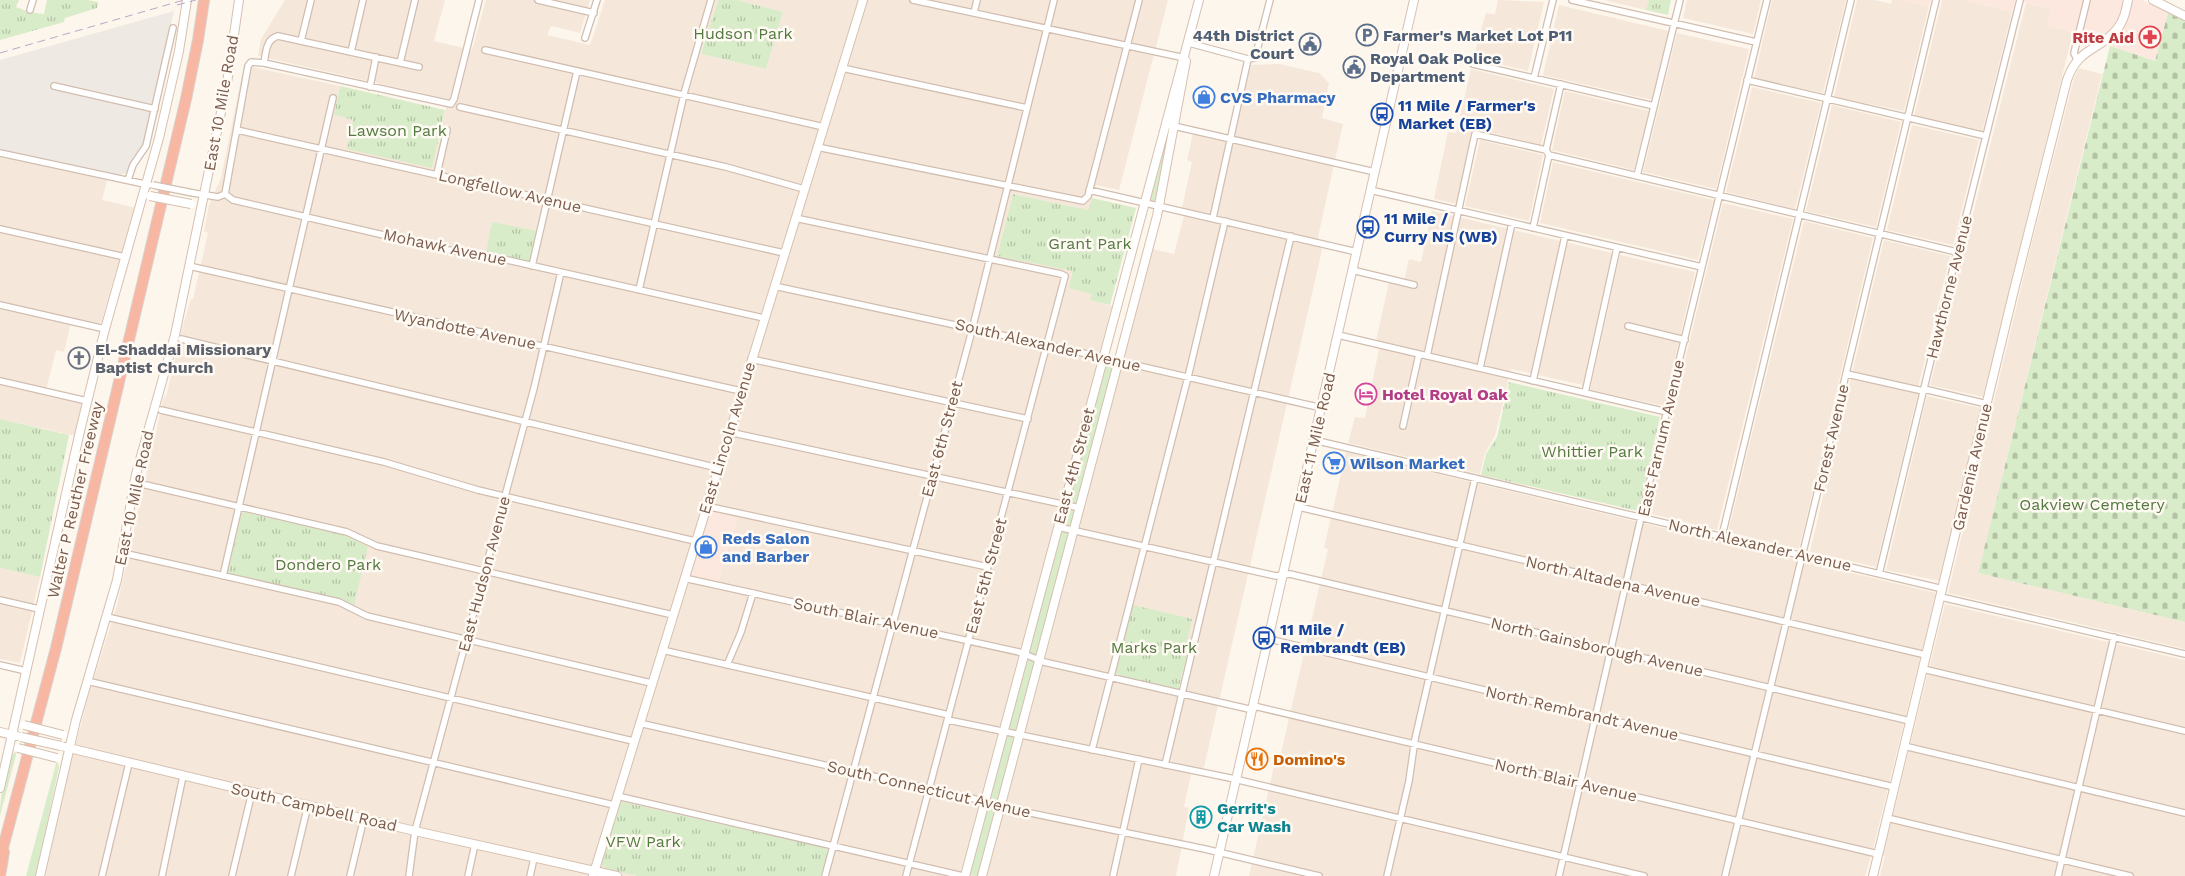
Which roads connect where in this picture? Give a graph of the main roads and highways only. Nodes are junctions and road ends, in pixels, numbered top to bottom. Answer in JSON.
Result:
{"nodes":[{"id":1,"x":204,"y":0,"type":"edge"},
{"id":2,"x":6,"y":835,"type":"junction"},
{"id":3,"x":0,"y":858,"type":"edge"},
{"id":4,"x":0,"y":876,"type":"edge"}],
"edges":[{"from":1,"to":2,"type":"highway","name":"Walter P Reuther Freeway"},
{"from":2,"to":3,"type":"highway","name":"Walter P Reuther Freeway"},
{"from":2,"to":4,"type":"highway"}]}
